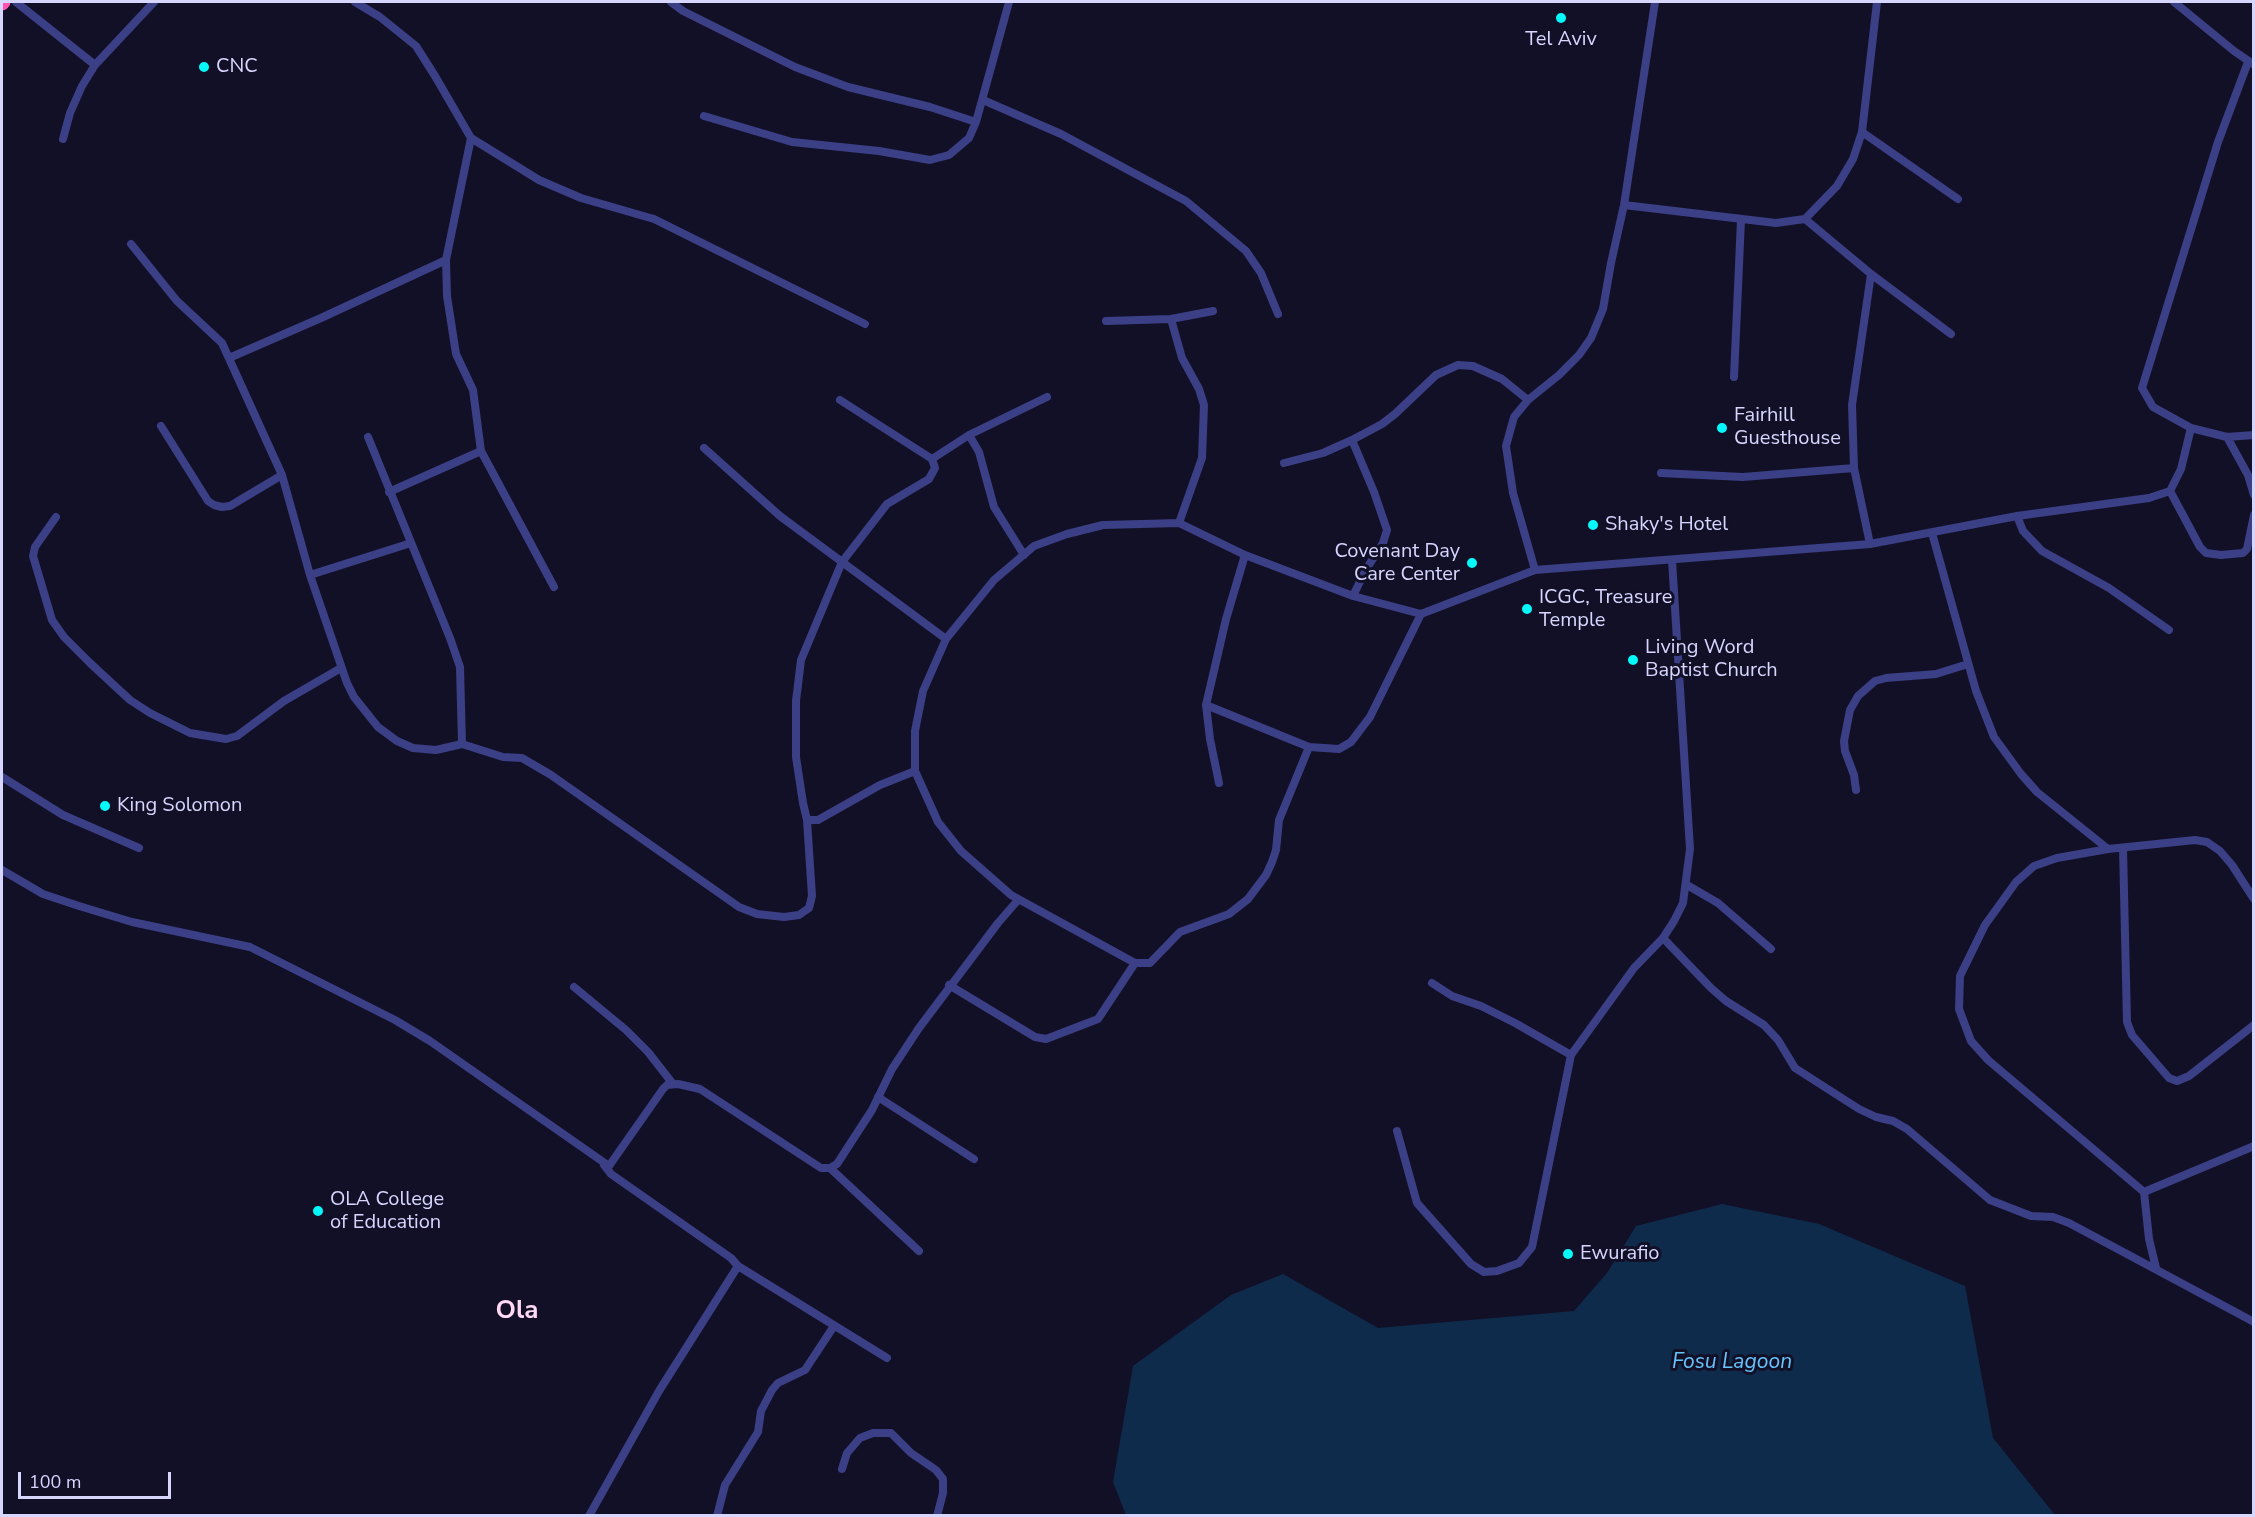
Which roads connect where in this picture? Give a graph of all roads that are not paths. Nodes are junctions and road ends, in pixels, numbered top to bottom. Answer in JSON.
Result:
{"nodes":[{"id":1,"x":16,"y":2,"type":"edge"},
{"id":2,"x":154,"y":2,"type":"edge"},
{"id":3,"x":356,"y":2,"type":"edge"},
{"id":4,"x":671,"y":2,"type":"edge"},
{"id":5,"x":1009,"y":2,"type":"edge"},
{"id":6,"x":1655,"y":2,"type":"edge"},
{"id":7,"x":1877,"y":2,"type":"edge"},
{"id":8,"x":2174,"y":2,"type":"edge"},
{"id":9,"x":2251,"y":63,"type":"edge"},
{"id":10,"x":95,"y":65,"type":"junction"},
{"id":11,"x":983,"y":100,"type":"junction"},
{"id":12,"x":704,"y":117,"type":"dead end"},
{"id":13,"x":976,"y":122,"type":"junction"},
{"id":14,"x":1862,"y":132,"type":"junction"},
{"id":15,"x":471,"y":138,"type":"junction"},
{"id":16,"x":63,"y":139,"type":"dead end"},
{"id":17,"x":1958,"y":199,"type":"dead end"},
{"id":18,"x":1624,"y":205,"type":"junction"},
{"id":19,"x":1805,"y":219,"type":"junction"},
{"id":20,"x":1742,"y":220,"type":"junction"},
{"id":21,"x":131,"y":244,"type":"dead end"},
{"id":22,"x":446,"y":260,"type":"junction"},
{"id":23,"x":1871,"y":274,"type":"junction"},
{"id":24,"x":1213,"y":311,"type":"dead end"},
{"id":25,"x":1278,"y":314,"type":"dead end"},
{"id":26,"x":1171,"y":319,"type":"junction"},
{"id":27,"x":1106,"y":321,"type":"dead end"},
{"id":28,"x":865,"y":324,"type":"dead end"},
{"id":29,"x":1951,"y":334,"type":"dead end"},
{"id":30,"x":229,"y":358,"type":"junction"},
{"id":31,"x":1734,"y":377,"type":"dead end"},
{"id":32,"x":1047,"y":397,"type":"dead end"},
{"id":33,"x":840,"y":400,"type":"dead end"},
{"id":34,"x":1528,"y":400,"type":"junction"},
{"id":35,"x":160,"y":426,"type":"dead end"},
{"id":36,"x":2191,"y":428,"type":"junction"},
{"id":37,"x":969,"y":435,"type":"junction"},
{"id":38,"x":2253,"y":435,"type":"edge"},
{"id":39,"x":368,"y":437,"type":"dead end"},
{"id":40,"x":2227,"y":437,"type":"junction"},
{"id":41,"x":1352,"y":440,"type":"junction"},
{"id":42,"x":704,"y":448,"type":"dead end"},
{"id":43,"x":481,"y":451,"type":"junction"},
{"id":44,"x":932,"y":459,"type":"junction"},
{"id":45,"x":1284,"y":463,"type":"dead end"},
{"id":46,"x":1854,"y":468,"type":"junction"},
{"id":47,"x":1661,"y":473,"type":"dead end"},
{"id":48,"x":282,"y":475,"type":"junction"},
{"id":49,"x":2170,"y":491,"type":"junction"},
{"id":50,"x":389,"y":492,"type":"junction"},
{"id":51,"x":2253,"y":495,"type":"edge"},
{"id":52,"x":2253,"y":515,"type":"edge"},
{"id":53,"x":2017,"y":516,"type":"junction"},
{"id":54,"x":56,"y":517,"type":"dead end"},
{"id":55,"x":1179,"y":523,"type":"junction"},
{"id":56,"x":1932,"y":533,"type":"junction"},
{"id":57,"x":411,"y":543,"type":"junction"},
{"id":58,"x":1870,"y":544,"type":"junction"},
{"id":59,"x":1024,"y":555,"type":"junction"},
{"id":60,"x":1245,"y":555,"type":"junction"},
{"id":61,"x":1672,"y":560,"type":"junction"},
{"id":62,"x":842,"y":562,"type":"junction"},
{"id":63,"x":1535,"y":570,"type":"junction"},
{"id":64,"x":310,"y":575,"type":"junction"},
{"id":65,"x":555,"y":587,"type":"dead end"},
{"id":66,"x":1353,"y":596,"type":"junction"},
{"id":67,"x":1421,"y":614,"type":"junction"},
{"id":68,"x":2169,"y":630,"type":"dead end"},
{"id":69,"x":946,"y":639,"type":"junction"},
{"id":70,"x":1968,"y":664,"type":"junction"},
{"id":71,"x":341,"y":668,"type":"junction"},
{"id":72,"x":1206,"y":705,"type":"junction"},
{"id":73,"x":462,"y":744,"type":"junction"},
{"id":74,"x":1309,"y":747,"type":"junction"},
{"id":75,"x":915,"y":771,"type":"junction"},
{"id":76,"x":2,"y":777,"type":"edge"},
{"id":77,"x":1220,"y":783,"type":"dead end"},
{"id":78,"x":1856,"y":790,"type":"dead end"},
{"id":79,"x":807,"y":820,"type":"junction"},
{"id":80,"x":140,"y":848,"type":"dead end"},
{"id":81,"x":2123,"y":848,"type":"junction"},
{"id":82,"x":2108,"y":849,"type":"junction"},
{"id":83,"x":2,"y":870,"type":"edge"},
{"id":84,"x":1687,"y":885,"type":"junction"},
{"id":85,"x":2253,"y":899,"type":"edge"},
{"id":86,"x":1018,"y":900,"type":"junction"},
{"id":87,"x":1663,"y":938,"type":"junction"},
{"id":88,"x":1771,"y":949,"type":"dead end"},
{"id":89,"x":1135,"y":963,"type":"junction"},
{"id":90,"x":1432,"y":982,"type":"dead end"},
{"id":91,"x":950,"y":985,"type":"junction"},
{"id":92,"x":574,"y":987,"type":"dead end"},
{"id":93,"x":2253,"y":1025,"type":"edge"},
{"id":94,"x":1571,"y":1055,"type":"junction"},
{"id":95,"x":673,"y":1084,"type":"junction"},
{"id":96,"x":878,"y":1097,"type":"junction"},
{"id":97,"x":1397,"y":1131,"type":"dead end"},
{"id":98,"x":2253,"y":1146,"type":"edge"},
{"id":99,"x":974,"y":1159,"type":"dead end"},
{"id":100,"x":602,"y":1162,"type":"junction"},
{"id":101,"x":830,"y":1168,"type":"junction"},
{"id":102,"x":2144,"y":1192,"type":"junction"},
{"id":103,"x":919,"y":1251,"type":"dead end"},
{"id":104,"x":738,"y":1266,"type":"junction"},
{"id":105,"x":2156,"y":1268,"type":"junction"},
{"id":106,"x":2253,"y":1322,"type":"edge"},
{"id":107,"x":834,"y":1326,"type":"junction"},
{"id":108,"x":887,"y":1358,"type":"dead end"},
{"id":109,"x":842,"y":1469,"type":"dead end"},
{"id":110,"x":589,"y":1515,"type":"edge"},
{"id":111,"x":717,"y":1515,"type":"edge"},
{"id":112,"x":937,"y":1515,"type":"edge"}],
"edges":[{"from":1,"to":10,"type":"street"},
{"from":2,"to":10,"type":"street"},
{"from":3,"to":15,"type":"street"},
{"from":4,"to":13,"type":"street"},
{"from":5,"to":11,"type":"street"},
{"from":6,"to":18,"type":"street"},
{"from":7,"to":14,"type":"street"},
{"from":8,"to":9,"type":"street"},
{"from":9,"to":36,"type":"street"},
{"from":10,"to":16,"type":"street"},
{"from":11,"to":13,"type":"street"},
{"from":11,"to":25,"type":"street"},
{"from":12,"to":13,"type":"street"},
{"from":14,"to":17,"type":"street"},
{"from":14,"to":19,"type":"street"},
{"from":15,"to":22,"type":"street"},
{"from":15,"to":28,"type":"street"},
{"from":18,"to":20,"type":"street"},
{"from":18,"to":34,"type":"street"},
{"from":19,"to":20,"type":"street"},
{"from":19,"to":23,"type":"street"},
{"from":20,"to":31,"type":"street"},
{"from":21,"to":30,"type":"street"},
{"from":22,"to":30,"type":"street"},
{"from":22,"to":43,"type":"street"},
{"from":23,"to":29,"type":"street"},
{"from":23,"to":46,"type":"street"},
{"from":24,"to":26,"type":"street"},
{"from":26,"to":27,"type":"street"},
{"from":26,"to":55,"type":"street"},
{"from":30,"to":48,"type":"street"},
{"from":32,"to":37,"type":"street"},
{"from":33,"to":44,"type":"street"},
{"from":34,"to":41,"type":"street"},
{"from":34,"to":63,"type":"street"},
{"from":35,"to":48,"type":"street"},
{"from":36,"to":40,"type":"street"},
{"from":36,"to":49,"type":"street"},
{"from":37,"to":44,"type":"street"},
{"from":37,"to":59,"type":"street"},
{"from":38,"to":40,"type":"street"},
{"from":39,"to":50,"type":"street"},
{"from":40,"to":51,"type":"street"},
{"from":41,"to":45,"type":"street"},
{"from":41,"to":66,"type":"street"},
{"from":42,"to":62,"type":"street"},
{"from":43,"to":50,"type":"street"},
{"from":43,"to":65,"type":"street"},
{"from":44,"to":62,"type":"street"},
{"from":46,"to":47,"type":"street"},
{"from":46,"to":58,"type":"street"},
{"from":48,"to":64,"type":"street"},
{"from":49,"to":52,"type":"street"},
{"from":49,"to":53,"type":"street"},
{"from":50,"to":57,"type":"street"},
{"from":53,"to":56,"type":"street"},
{"from":53,"to":68,"type":"street"},
{"from":54,"to":71,"type":"street"},
{"from":55,"to":59,"type":"street"},
{"from":55,"to":60,"type":"street"},
{"from":56,"to":58,"type":"street"},
{"from":56,"to":70,"type":"street"},
{"from":57,"to":64,"type":"street"},
{"from":57,"to":73,"type":"street"},
{"from":58,"to":61,"type":"street"},
{"from":59,"to":69,"type":"street"},
{"from":60,"to":66,"type":"street"},
{"from":60,"to":72,"type":"street"},
{"from":61,"to":63,"type":"street"},
{"from":61,"to":84,"type":"street"},
{"from":62,"to":69,"type":"street"},
{"from":62,"to":79,"type":"street"},
{"from":63,"to":67,"type":"street"},
{"from":64,"to":71,"type":"street"},
{"from":66,"to":67,"type":"street"},
{"from":67,"to":74,"type":"street"},
{"from":69,"to":75,"type":"street"},
{"from":70,"to":78,"type":"street"},
{"from":70,"to":82,"type":"street"},
{"from":71,"to":73,"type":"street"},
{"from":72,"to":74,"type":"street"},
{"from":72,"to":77,"type":"street"},
{"from":73,"to":79,"type":"street"},
{"from":74,"to":89,"type":"street"},
{"from":75,"to":79,"type":"street"},
{"from":75,"to":86,"type":"street"},
{"from":76,"to":80,"type":"street"},
{"from":81,"to":82,"type":"street"},
{"from":81,"to":85,"type":"street"},
{"from":81,"to":93,"type":"street"},
{"from":82,"to":102,"type":"street"},
{"from":83,"to":100,"type":"street"},
{"from":84,"to":87,"type":"street"},
{"from":84,"to":88,"type":"street"},
{"from":86,"to":89,"type":"street"},
{"from":86,"to":91,"type":"street"},
{"from":87,"to":94,"type":"street"},
{"from":87,"to":105,"type":"street"},
{"from":89,"to":91,"type":"street"},
{"from":90,"to":94,"type":"street"},
{"from":91,"to":96,"type":"street"},
{"from":92,"to":95,"type":"street"},
{"from":94,"to":97,"type":"street"},
{"from":95,"to":100,"type":"street"},
{"from":95,"to":101,"type":"street"},
{"from":96,"to":99,"type":"street"},
{"from":96,"to":101,"type":"street"},
{"from":98,"to":102,"type":"street"},
{"from":100,"to":104,"type":"street"},
{"from":101,"to":103,"type":"street"},
{"from":102,"to":105,"type":"street"},
{"from":104,"to":107,"type":"street"},
{"from":104,"to":110,"type":"street"},
{"from":105,"to":106,"type":"street"},
{"from":107,"to":108,"type":"street"},
{"from":107,"to":111,"type":"street"},
{"from":109,"to":112,"type":"street"}]}
